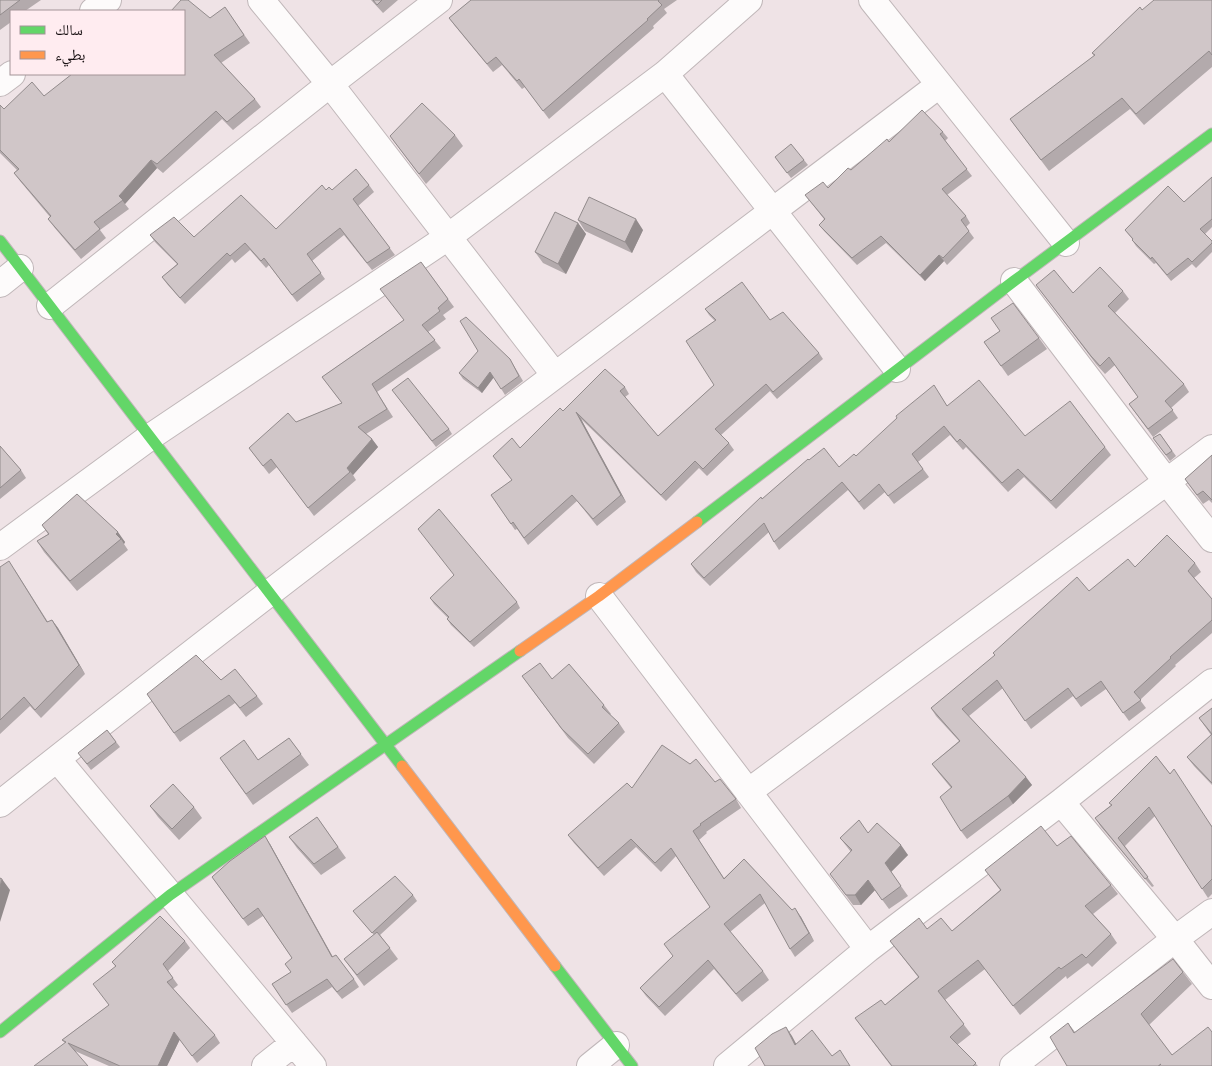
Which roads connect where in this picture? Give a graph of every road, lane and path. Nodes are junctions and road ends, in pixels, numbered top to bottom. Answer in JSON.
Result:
{"nodes":[{"id":1,"x":108,"y":0,"type":"edge"},
{"id":2,"x":261,"y":0,"type":"edge"},
{"id":3,"x":439,"y":0,"type":"edge"},
{"id":4,"x":749,"y":0,"type":"edge"},
{"id":5,"x":872,"y":0,"type":"edge"},
{"id":6,"x":94,"y":10,"type":"edge"},
{"id":7,"x":665,"y":74,"type":"junction"},
{"id":8,"x":11,"y":75,"type":"edge"},
{"id":9,"x":0,"y":83,"type":"edge"},
{"id":10,"x":330,"y":84,"type":"junction"},
{"id":11,"x":939,"y":86,"type":"junction"},
{"id":12,"x":1212,"y":134,"type":"edge"},
{"id":13,"x":772,"y":212,"type":"junction"},
{"id":14,"x":448,"y":237,"type":"junction"},
{"id":15,"x":0,"y":242,"type":"edge"},
{"id":16,"x":1066,"y":244,"type":"junction"},
{"id":17,"x":20,"y":268,"type":"junction"},
{"id":18,"x":1014,"y":281,"type":"junction"},
{"id":19,"x":0,"y":284,"type":"edge"},
{"id":20,"x":50,"y":306,"type":"junction"},
{"id":21,"x":897,"y":369,"type":"junction"},
{"id":22,"x":554,"y":374,"type":"junction"},
{"id":23,"x":150,"y":437,"type":"junction"},
{"id":24,"x":1212,"y":448,"type":"edge"},
{"id":25,"x":1167,"y":482,"type":"junction"},
{"id":26,"x":1212,"y":539,"type":"edge"},
{"id":27,"x":0,"y":547,"type":"edge"},
{"id":28,"x":270,"y":593,"type":"junction"},
{"id":29,"x":599,"y":596,"type":"junction"},
{"id":30,"x":1212,"y":682,"type":"edge"},
{"id":31,"x":385,"y":744,"type":"junction"},
{"id":32,"x":57,"y":759,"type":"junction"},
{"id":33,"x":748,"y":792,"type":"junction"},
{"id":34,"x":1061,"y":802,"type":"junction"},
{"id":35,"x":0,"y":804,"type":"edge"},
{"id":36,"x":170,"y":896,"type":"junction"},
{"id":37,"x":1212,"y":912,"type":"edge"},
{"id":38,"x":1175,"y":938,"type":"junction"},
{"id":39,"x":868,"y":949,"type":"junction"},
{"id":40,"x":1212,"y":986,"type":"edge"},
{"id":41,"x":0,"y":1032,"type":"edge"},
{"id":42,"x":294,"y":1043,"type":"junction"},
{"id":43,"x":616,"y":1046,"type":"junction"},
{"id":44,"x":265,"y":1066,"type":"edge"},
{"id":45,"x":312,"y":1066,"type":"edge"},
{"id":46,"x":590,"y":1066,"type":"edge"},
{"id":47,"x":632,"y":1066,"type":"edge"},
{"id":48,"x":727,"y":1066,"type":"edge"},
{"id":49,"x":1013,"y":1066,"type":"edge"}],
"edges":[{"from":1,"to":6,"type":"street"},
{"from":2,"to":10,"type":"street"},
{"from":3,"to":10,"type":"street"},
{"from":4,"to":7,"type":"street"},
{"from":5,"to":11,"type":"street"},
{"from":7,"to":13,"type":"street"},
{"from":7,"to":14,"type":"street"},
{"from":8,"to":9,"type":"street"},
{"from":10,"to":14,"type":"street"},
{"from":10,"to":20,"type":"street"},
{"from":11,"to":13,"type":"street"},
{"from":11,"to":16,"type":"street"},
{"from":12,"to":16,"type":"street"},
{"from":13,"to":21,"type":"street"},
{"from":13,"to":22,"type":"street"},
{"from":14,"to":22,"type":"street"},
{"from":14,"to":23,"type":"street"},
{"from":15,"to":17,"type":"street"},
{"from":16,"to":18,"type":"street"},
{"from":17,"to":19,"type":"street"},
{"from":17,"to":20,"type":"street"},
{"from":18,"to":21,"type":"street"},
{"from":18,"to":25,"type":"street"},
{"from":20,"to":23,"type":"street"},
{"from":21,"to":29,"type":"street"},
{"from":22,"to":28,"type":"street"},
{"from":23,"to":27,"type":"street"},
{"from":23,"to":28,"type":"street"},
{"from":24,"to":25,"type":"street"},
{"from":25,"to":26,"type":"street"},
{"from":25,"to":33,"type":"street"},
{"from":28,"to":31,"type":"street"},
{"from":28,"to":32,"type":"street"},
{"from":29,"to":31,"type":"street"},
{"from":29,"to":33,"type":"street"},
{"from":30,"to":34,"type":"street"},
{"from":31,"to":36,"type":"street"},
{"from":31,"to":43,"type":"street"},
{"from":32,"to":35,"type":"street"},
{"from":32,"to":36,"type":"street"},
{"from":33,"to":39,"type":"street"},
{"from":34,"to":38,"type":"street"},
{"from":34,"to":39,"type":"street"},
{"from":36,"to":41,"type":"street"},
{"from":36,"to":42,"type":"street"},
{"from":37,"to":38,"type":"street"},
{"from":38,"to":40,"type":"street"},
{"from":38,"to":49,"type":"street"},
{"from":39,"to":48,"type":"street"},
{"from":42,"to":44,"type":"street"},
{"from":42,"to":45,"type":"street"},
{"from":43,"to":46,"type":"street"},
{"from":43,"to":47,"type":"street"}]}
